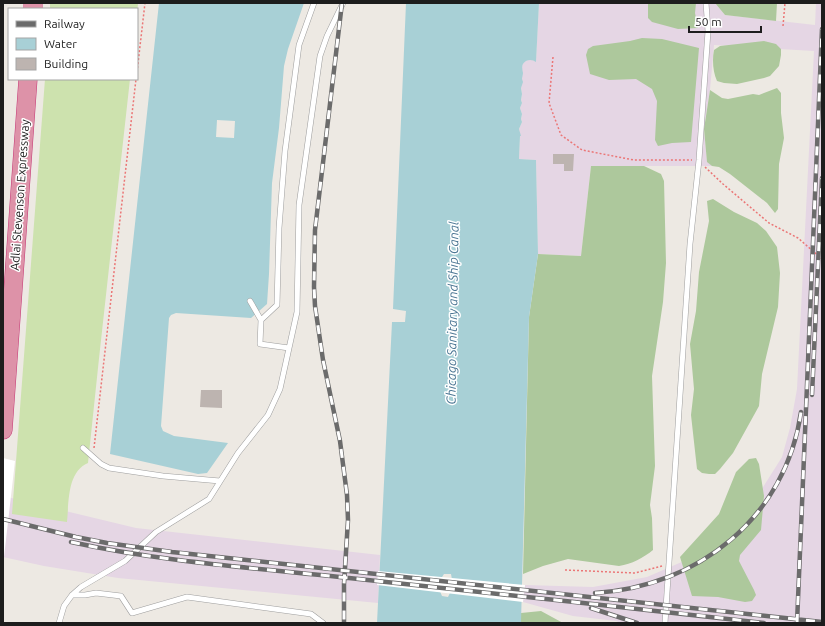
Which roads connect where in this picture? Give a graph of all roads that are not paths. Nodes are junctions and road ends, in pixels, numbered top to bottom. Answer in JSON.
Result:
{"nodes":[{"id":1,"x":314,"y":3,"type":"edge"},
{"id":2,"x":343,"y":3,"type":"edge"},
{"id":3,"x":706,"y":3,"type":"edge"},
{"id":4,"x":28,"y":80,"type":"edge"},
{"id":5,"x":250,"y":301,"type":"dead end"},
{"id":6,"x":261,"y":320,"type":"junction"},
{"id":7,"x":289,"y":348,"type":"junction"},
{"id":8,"x":3,"y":430,"type":"edge"},
{"id":9,"x":83,"y":448,"type":"dead end"},
{"id":10,"x":220,"y":481,"type":"junction"},
{"id":11,"x":72,"y":595,"type":"junction"},
{"id":12,"x":59,"y":623,"type":"edge"},
{"id":13,"x":323,"y":623,"type":"edge"},
{"id":14,"x":665,"y":623,"type":"edge"}],
"edges":[{"from":1,"to":6,"type":"lane"},
{"from":2,"to":7,"type":"lane"},
{"from":3,"to":14,"type":"lane"},
{"from":4,"to":8,"type":"highway","name":"Adlai Stevenson Expressway"},
{"from":5,"to":6,"type":"lane"},
{"from":6,"to":7,"type":"lane"},
{"from":7,"to":10,"type":"lane"},
{"from":9,"to":10,"type":"lane"},
{"from":10,"to":11,"type":"lane"},
{"from":11,"to":12,"type":"lane"},
{"from":11,"to":13,"type":"lane"}]}
